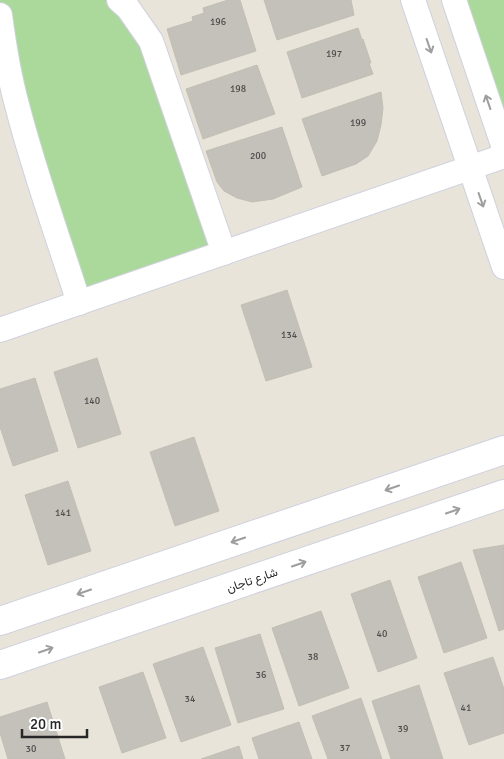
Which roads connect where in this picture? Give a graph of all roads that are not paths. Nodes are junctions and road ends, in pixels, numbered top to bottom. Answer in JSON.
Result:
{"nodes":[{"id":1,"x":119,"y":0,"type":"edge"},
{"id":2,"x":413,"y":0,"type":"edge"},
{"id":3,"x":454,"y":0,"type":"edge"},
{"id":4,"x":0,"y":15,"type":"edge"},
{"id":5,"x":504,"y":148,"type":"edge"},
{"id":6,"x":504,"y":156,"type":"edge"},
{"id":7,"x":470,"y":168,"type":"junction"},
{"id":8,"x":224,"y":253,"type":"junction"},
{"id":9,"x":504,"y":267,"type":"edge"},
{"id":10,"x":79,"y":303,"type":"junction"},
{"id":11,"x":0,"y":330,"type":"edge"},
{"id":12,"x":499,"y":448,"type":"edge"},
{"id":13,"x":502,"y":495,"type":"edge"},
{"id":14,"x":206,"y":551,"type":"junction"},
{"id":15,"x":220,"y":591,"type":"junction"},
{"id":16,"x":0,"y":621,"type":"edge"},
{"id":17,"x":0,"y":665,"type":"edge"}],
"edges":[{"from":1,"to":8,"type":"street"},
{"from":2,"to":7,"type":"street","one_way":true},
{"from":5,"to":3,"type":"street","one_way":true},
{"from":4,"to":10,"type":"street"},
{"from":6,"to":7,"type":"street"},
{"from":7,"to":8,"type":"street"},
{"from":7,"to":9,"type":"street","one_way":true},
{"from":8,"to":10,"type":"street"},
{"from":10,"to":11,"type":"street"},
{"from":12,"to":14,"type":"street","one_way":true},
{"from":15,"to":13,"type":"street","name":"شارع تاجان","one_way":true},
{"from":14,"to":15,"type":"street"},
{"from":14,"to":16,"type":"street","one_way":true},
{"from":17,"to":15,"type":"street","name":"شارع تاجان","one_way":true}]}
